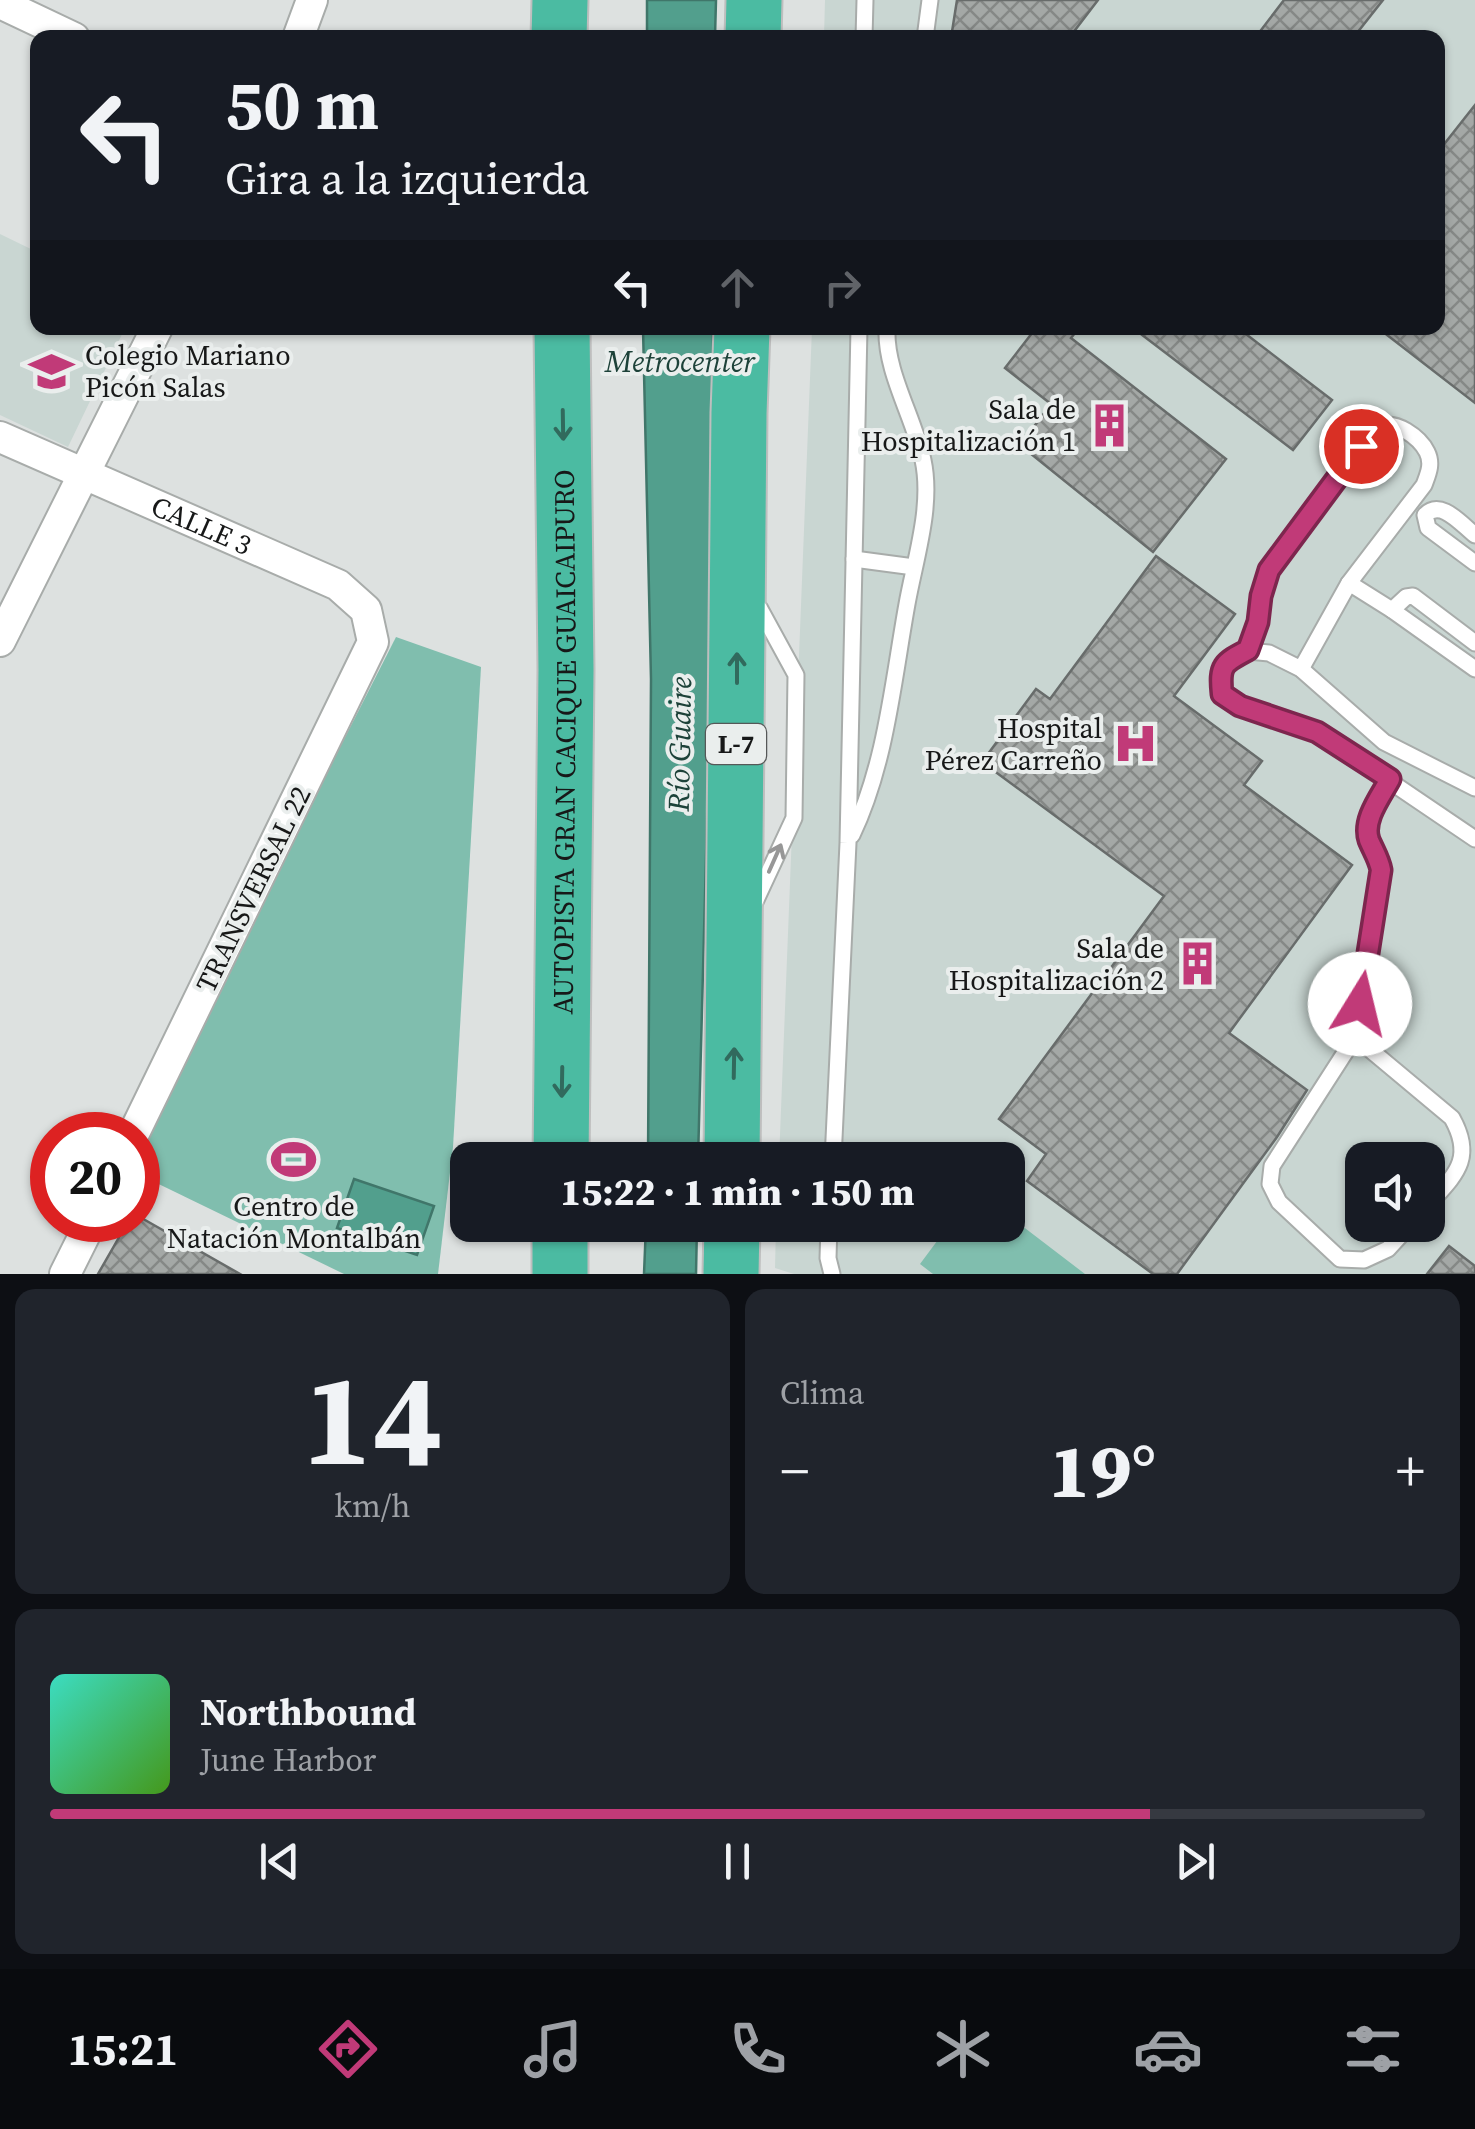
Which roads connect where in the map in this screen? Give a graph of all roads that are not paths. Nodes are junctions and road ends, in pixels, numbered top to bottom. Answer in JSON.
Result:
{"nodes":[{"id":1,"x":312,"y":0,"type":"edge"},
{"id":2,"x":560,"y":0,"type":"edge"},
{"id":3,"x":754,"y":0,"type":"edge"},
{"id":4,"x":864,"y":0,"type":"edge"},
{"id":5,"x":930,"y":0,"type":"edge"},
{"id":6,"x":0,"y":3,"type":"edge"},
{"id":7,"x":57,"y":30,"type":"edge"},
{"id":8,"x":301,"y":30,"type":"edge"},
{"id":9,"x":559,"y":30,"type":"edge"},
{"id":10,"x":752,"y":30,"type":"edge"},
{"id":11,"x":864,"y":30,"type":"edge"},
{"id":12,"x":926,"y":30,"type":"edge"},
{"id":13,"x":153,"y":335,"type":"edge"},
{"id":14,"x":562,"y":335,"type":"edge"},
{"id":15,"x":742,"y":335,"type":"edge"},
{"id":16,"x":859,"y":335,"type":"edge"},
{"id":17,"x":886,"y":335,"type":"edge"},
{"id":18,"x":0,"y":437,"type":"edge"},
{"id":19,"x":82,"y":473,"type":"junction"},
{"id":20,"x":1475,"y":534,"type":"edge"},
{"id":21,"x":854,"y":559,"type":"junction"},
{"id":22,"x":1475,"y":563,"type":"edge"},
{"id":23,"x":914,"y":567,"type":"junction"},
{"id":24,"x":1349,"y":582,"type":"junction"},
{"id":25,"x":1392,"y":610,"type":"junction"},
{"id":26,"x":0,"y":641,"type":"edge"},
{"id":27,"x":372,"y":642,"type":"joint"},
{"id":28,"x":1475,"y":643,"type":"edge"},
{"id":29,"x":1248,"y":650,"type":"junction"},
{"id":30,"x":1301,"y":669,"type":"junction"},
{"id":31,"x":1475,"y":669,"type":"edge"},
{"id":32,"x":1390,"y":779,"type":"junction"},
{"id":33,"x":1475,"y":788,"type":"edge"},
{"id":34,"x":1475,"y":839,"type":"edge"},
{"id":35,"x":848,"y":843,"type":"junction"},
{"id":36,"x":1355,"y":1037,"type":"junction"},
{"id":37,"x":144,"y":1112,"type":"edge"},
{"id":38,"x":561,"y":1142,"type":"edge"},
{"id":39,"x":732,"y":1142,"type":"edge"},
{"id":40,"x":834,"y":1142,"type":"edge"},
{"id":41,"x":1445,"y":1186,"type":"edge"},
{"id":42,"x":81,"y":1242,"type":"edge"},
{"id":43,"x":560,"y":1242,"type":"edge"},
{"id":44,"x":732,"y":1242,"type":"edge"},
{"id":45,"x":829,"y":1242,"type":"edge"},
{"id":46,"x":1394,"y":1242,"type":"edge"},
{"id":47,"x":66,"y":1274,"type":"edge"},
{"id":48,"x":560,"y":1274,"type":"edge"},
{"id":49,"x":731,"y":1274,"type":"edge"},
{"id":50,"x":832,"y":1274,"type":"edge"}],
"edges":[{"from":1,"to":8,"type":"street"},
{"from":2,"to":9,"type":"highway"},
{"from":3,"to":10,"type":"highway"},
{"from":4,"to":11,"type":"lane"},
{"from":5,"to":12,"type":"lane"},
{"from":6,"to":7,"type":"street"},
{"from":13,"to":19,"type":"street"},
{"from":14,"to":38,"type":"highway","name":"AUTOPISTA GRAN CACIQUE GUAICAIPURO","one_way":true},
{"from":39,"to":15,"type":"highway","number":"L-7","one_way":true},
{"from":16,"to":21,"type":"lane"},
{"from":17,"to":23,"type":"lane"},
{"from":18,"to":19,"type":"street","name":"CALLE 3"},
{"from":19,"to":26,"type":"street"},
{"from":19,"to":27,"type":"street","name":"CALLE 3"},
{"from":20,"to":22,"type":"lane"},
{"from":21,"to":23,"type":"lane"},
{"from":21,"to":35,"type":"lane"},
{"from":23,"to":35,"type":"lane"},
{"from":24,"to":25,"type":"lane"},
{"from":24,"to":29,"type":"lane"},
{"from":24,"to":30,"type":"lane"},
{"from":25,"to":28,"type":"lane"},
{"from":25,"to":31,"type":"lane"},
{"from":27,"to":37,"type":"street","name":"TRANSVERSAL 22"},
{"from":29,"to":30,"type":"lane"},
{"from":29,"to":32,"type":"lane"},
{"from":30,"to":33,"type":"lane"},
{"from":32,"to":34,"type":"lane"},
{"from":32,"to":36,"type":"lane"},
{"from":35,"to":40,"type":"lane"},
{"from":36,"to":41,"type":"lane"},
{"from":36,"to":46,"type":"lane"},
{"from":42,"to":47,"type":"street"},
{"from":43,"to":48,"type":"highway"},
{"from":44,"to":49,"type":"highway"},
{"from":45,"to":50,"type":"lane"}]}
